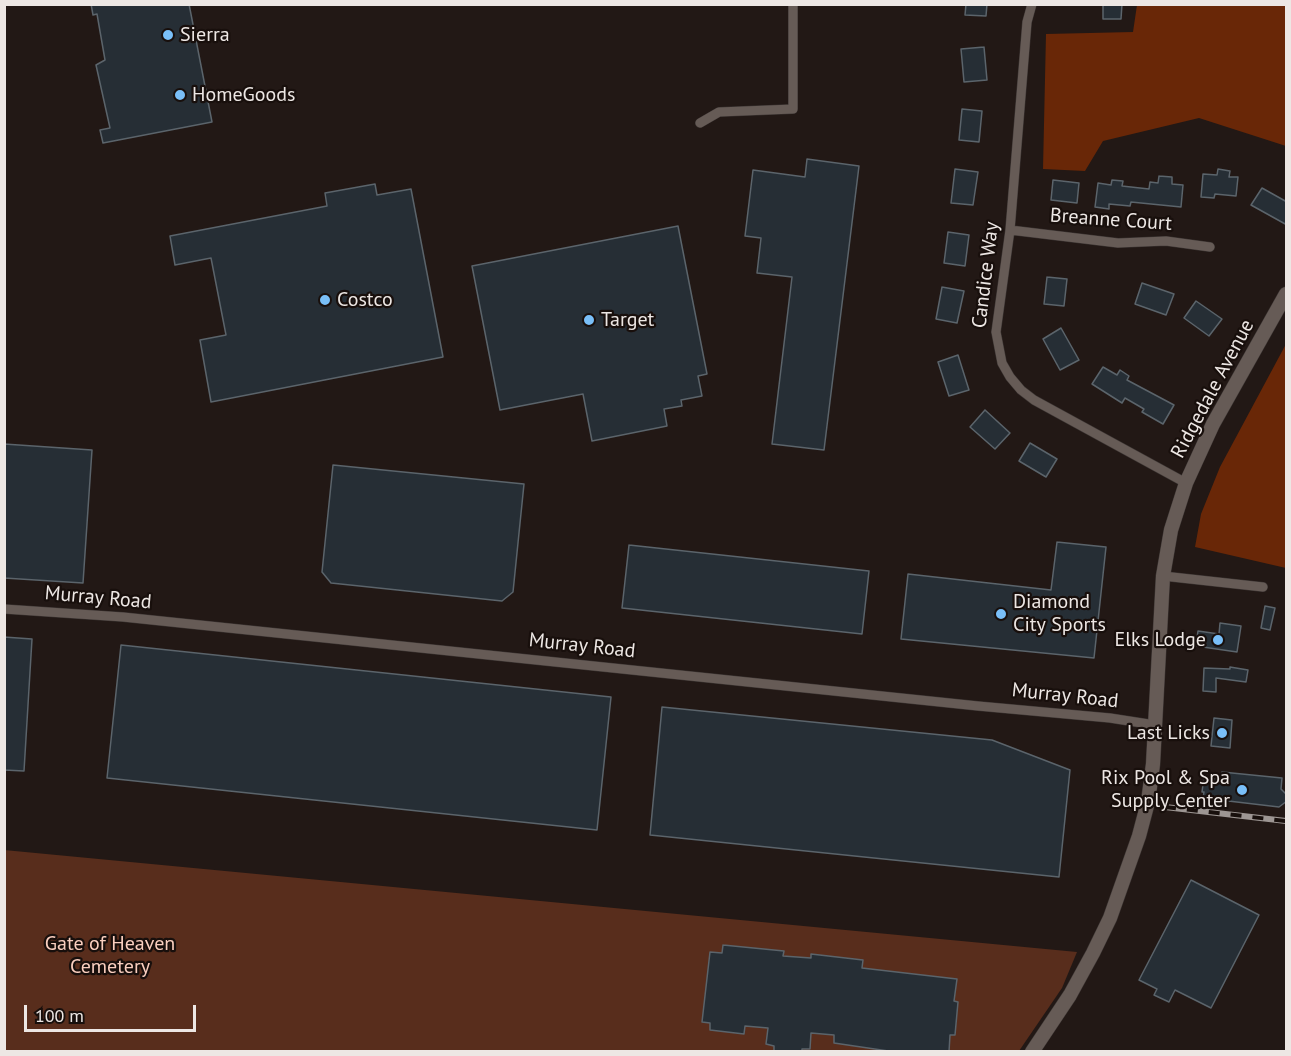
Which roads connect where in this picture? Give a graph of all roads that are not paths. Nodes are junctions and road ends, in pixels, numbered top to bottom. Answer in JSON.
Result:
{"nodes":[{"id":1,"x":793,"y":4,"type":"edge"},
{"id":2,"x":1032,"y":4,"type":"edge"},
{"id":3,"x":700,"y":123,"type":"dead end"},
{"id":4,"x":1010,"y":230,"type":"junction"},
{"id":5,"x":1210,"y":247,"type":"dead end"},
{"id":6,"x":1287,"y":294,"type":"edge"},
{"id":7,"x":1186,"y":483,"type":"junction"},
{"id":8,"x":1163,"y":576,"type":"junction"},
{"id":9,"x":1263,"y":587,"type":"dead end"},
{"id":10,"x":4,"y":609,"type":"edge"},
{"id":11,"x":1155,"y":725,"type":"junction"},
{"id":12,"x":1032,"y":1052,"type":"edge"}],
"edges":[{"from":1,"to":3,"type":"street"},
{"from":2,"to":4,"type":"street","name":"Candice Way"},
{"from":4,"to":5,"type":"street","name":"Breanne Court"},
{"from":4,"to":7,"type":"street","name":"Candice Way"},
{"from":6,"to":7,"type":"main road","name":"Ridgedale Avenue"},
{"from":7,"to":8,"type":"main road","name":"Ridgedale Avenue"},
{"from":8,"to":9,"type":"street"},
{"from":8,"to":11,"type":"main road","name":"Ridgedale Avenue"},
{"from":10,"to":11,"type":"street","name":"Murray Road"},
{"from":11,"to":12,"type":"main road","name":"Ridgedale Avenue"}]}
